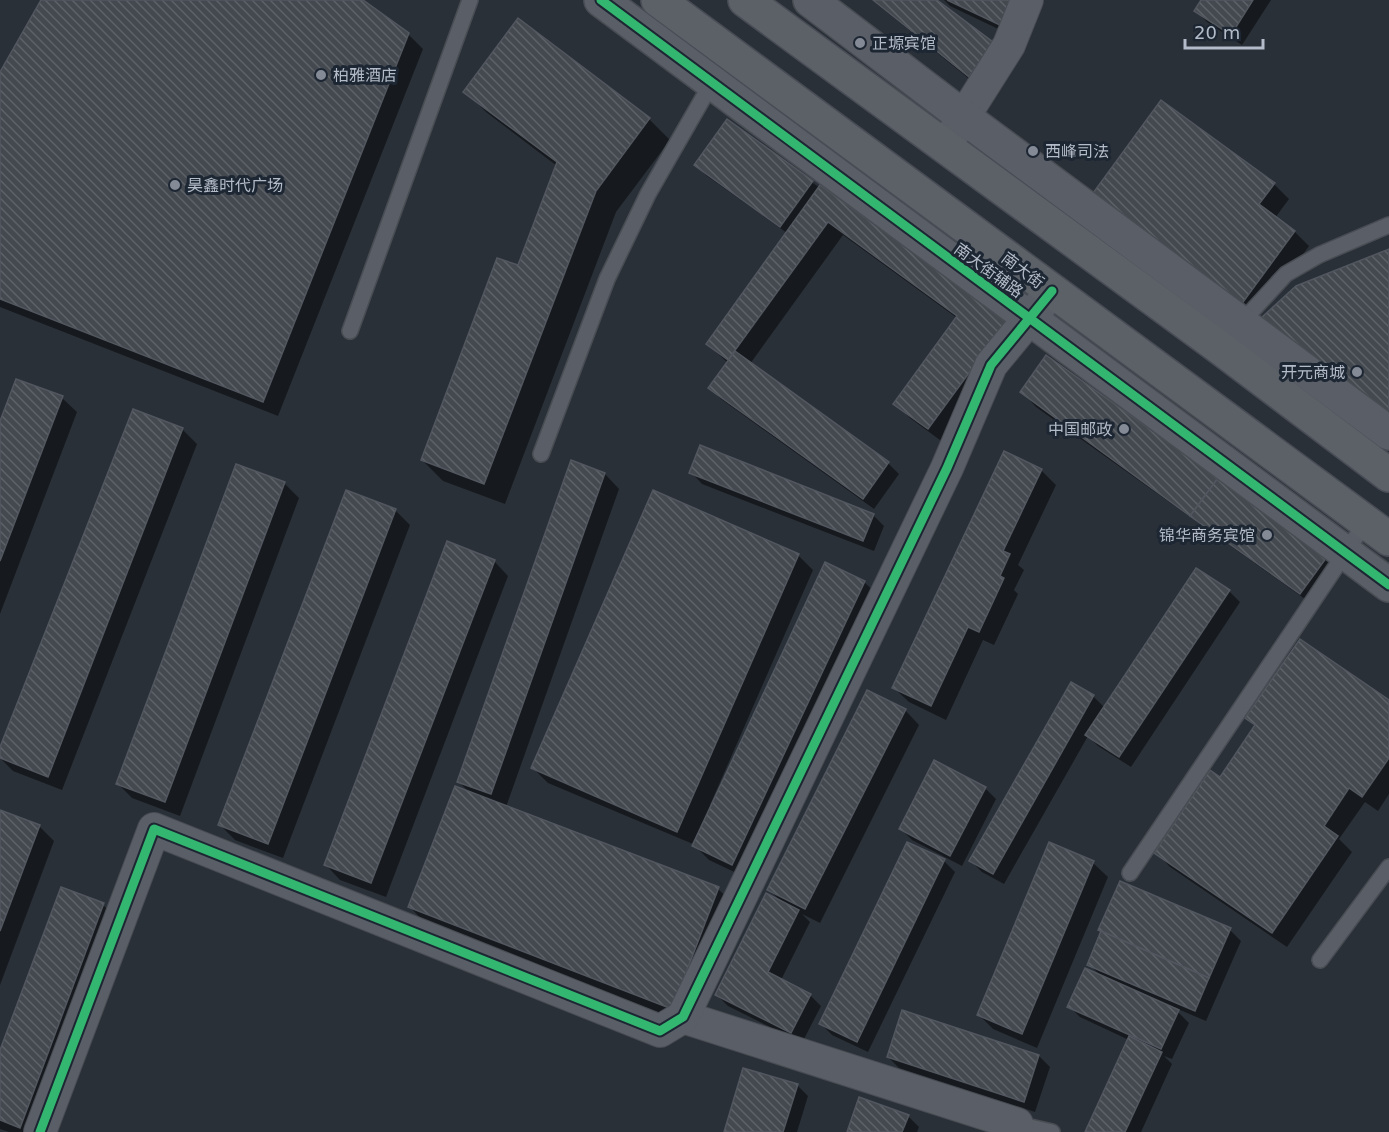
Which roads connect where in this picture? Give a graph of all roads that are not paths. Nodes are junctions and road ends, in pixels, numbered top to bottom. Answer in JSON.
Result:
{"nodes":[{"id":1,"x":470,"y":0,"type":"edge"},
{"id":2,"x":601,"y":0,"type":"edge"},
{"id":3,"x":658,"y":0,"type":"edge"},
{"id":4,"x":745,"y":0,"type":"edge"},
{"id":5,"x":810,"y":0,"type":"edge"},
{"id":6,"x":1027,"y":0,"type":"edge"},
{"id":7,"x":732,"y":56,"type":"junction"},
{"id":8,"x":711,"y":83,"type":"junction"},
{"id":9,"x":964,"y":118,"type":"junction"},
{"id":10,"x":944,"y":146,"type":"junction"},
{"id":11,"x":1389,"y":225,"type":"edge"},
{"id":12,"x":1052,"y":291,"type":"junction"},
{"id":13,"x":1030,"y":318,"type":"junction"},
{"id":14,"x":1241,"y":323,"type":"junction"},
{"id":15,"x":350,"y":331,"type":"dead end"},
{"id":16,"x":1219,"y":347,"type":"junction"},
{"id":17,"x":1389,"y":433,"type":"edge"},
{"id":18,"x":542,"y":454,"type":"dead end"},
{"id":19,"x":1389,"y":475,"type":"edge"},
{"id":20,"x":1378,"y":531,"type":"edge"},
{"id":21,"x":1346,"y":552,"type":"junction"},
{"id":22,"x":1389,"y":585,"type":"edge"},
{"id":23,"x":1389,"y":867,"type":"edge"},
{"id":24,"x":1130,"y":873,"type":"dead end"},
{"id":25,"x":1320,"y":960,"type":"dead end"},
{"id":26,"x":683,"y":1017,"type":"junction"},
{"id":27,"x":1016,"y":1128,"type":"edge"},
{"id":28,"x":40,"y":1132,"type":"edge"},
{"id":29,"x":1052,"y":1132,"type":"edge"}],
"edges":[{"from":1,"to":15,"type":"lane"},
{"from":2,"to":8,"type":"street","name":"南大街辅路"},
{"from":3,"to":7,"type":"main road","name":"南大街"},
{"from":4,"to":10,"type":"main road"},
{"from":5,"to":9,"type":"street"},
{"from":6,"to":9,"type":"street"},
{"from":7,"to":8,"type":"lane"},
{"from":7,"to":12,"type":"main road","name":"南大街"},
{"from":8,"to":13,"type":"street","name":"南大街辅路"},
{"from":8,"to":18,"type":"lane"},
{"from":9,"to":10,"type":"street"},
{"from":9,"to":14,"type":"street"},
{"from":10,"to":16,"type":"main road"},
{"from":11,"to":14,"type":"lane"},
{"from":12,"to":13,"type":"street"},
{"from":12,"to":20,"type":"main road","name":"南大街"},
{"from":13,"to":21,"type":"street","name":"南大街辅路"},
{"from":13,"to":26,"type":"street"},
{"from":14,"to":16,"type":"lane"},
{"from":14,"to":17,"type":"street"},
{"from":16,"to":19,"type":"main road"},
{"from":20,"to":21,"type":"lane"},
{"from":21,"to":22,"type":"street","name":"南大街辅路"},
{"from":21,"to":24,"type":"lane"},
{"from":23,"to":25,"type":"lane"},
{"from":26,"to":27,"type":"street"},
{"from":26,"to":28,"type":"street"},
{"from":27,"to":29,"type":"lane"}]}
